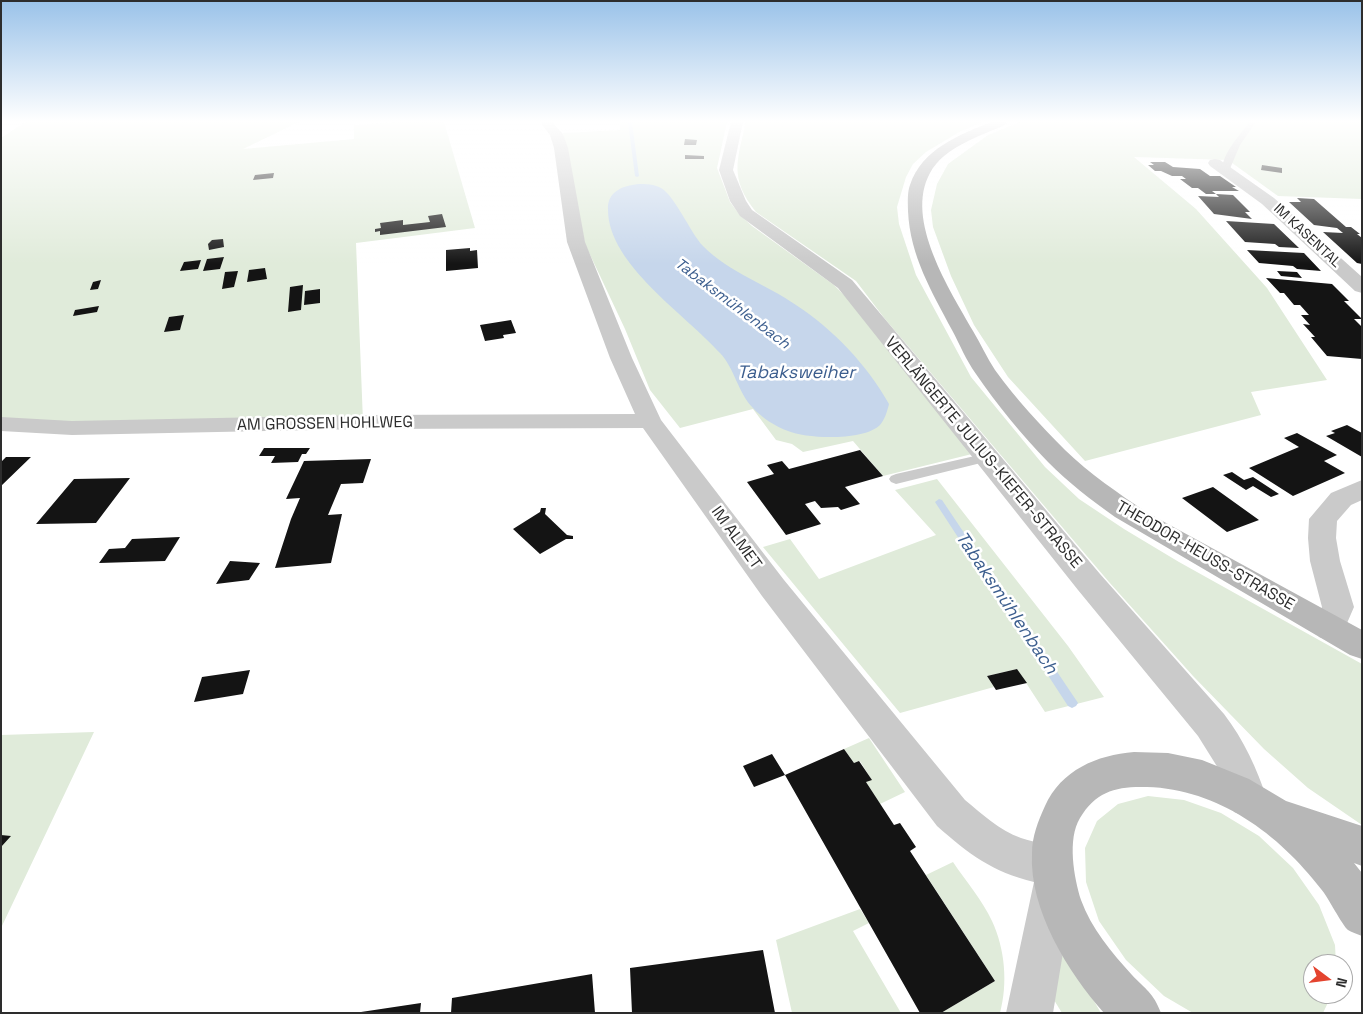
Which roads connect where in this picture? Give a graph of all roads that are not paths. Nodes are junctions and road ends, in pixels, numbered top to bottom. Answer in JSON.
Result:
{"nodes":[{"id":1,"x":564,"y":169,"type":"edge"},
{"id":2,"x":726,"y":169,"type":"edge"},
{"id":3,"x":926,"y":169,"type":"edge"},
{"id":4,"x":1223,"y":169,"type":"edge"},
{"id":5,"x":1362,"y":287,"type":"edge"},
{"id":6,"x":650,"y":421,"type":"junction"},
{"id":7,"x":1,"y":424,"type":"edge"},
{"id":8,"x":988,"y":457,"type":"junction"},
{"id":9,"x":896,"y":479,"type":"dead end"},
{"id":10,"x":1362,"y":489,"type":"edge"},
{"id":11,"x":1330,"y":628,"type":"junction"},
{"id":12,"x":1362,"y":646,"type":"edge"},
{"id":13,"x":1258,"y":805,"type":"junction"},
{"id":14,"x":1362,"y":846,"type":"edge"},
{"id":15,"x":1053,"y":874,"type":"junction"},
{"id":16,"x":1362,"y":914,"type":"edge"},
{"id":17,"x":1130,"y":1008,"type":"edge"},
{"id":18,"x":1030,"y":1013,"type":"edge"}],
"edges":[{"from":1,"to":6,"type":"street","name":"IM ALMET"},
{"from":2,"to":8,"type":"street","name":"VERLÄNGERTE JULIUS-KIEFER-STRASSE"},
{"from":3,"to":11,"type":"street","name":"THEODOR-HEUSS-STRASSE"},
{"from":4,"to":5,"type":"street","name":"IM KASENTAL"},
{"from":6,"to":7,"type":"street","name":"AM GROSSEN HOHLWEG"},
{"from":6,"to":15,"type":"street","name":"IM ALMET"},
{"from":8,"to":9,"type":"lane"},
{"from":8,"to":13,"type":"street","name":"VERLÄNGERTE JULIUS-KIEFER-STRASSE"},
{"from":10,"to":11,"type":"street"},
{"from":11,"to":12,"type":"street","name":"THEODOR-HEUSS-STRASSE"},
{"from":13,"to":14,"type":"street"},
{"from":13,"to":15,"type":"street"},
{"from":13,"to":16,"type":"street"},
{"from":15,"to":17,"type":"street"},
{"from":15,"to":18,"type":"street"}]}
